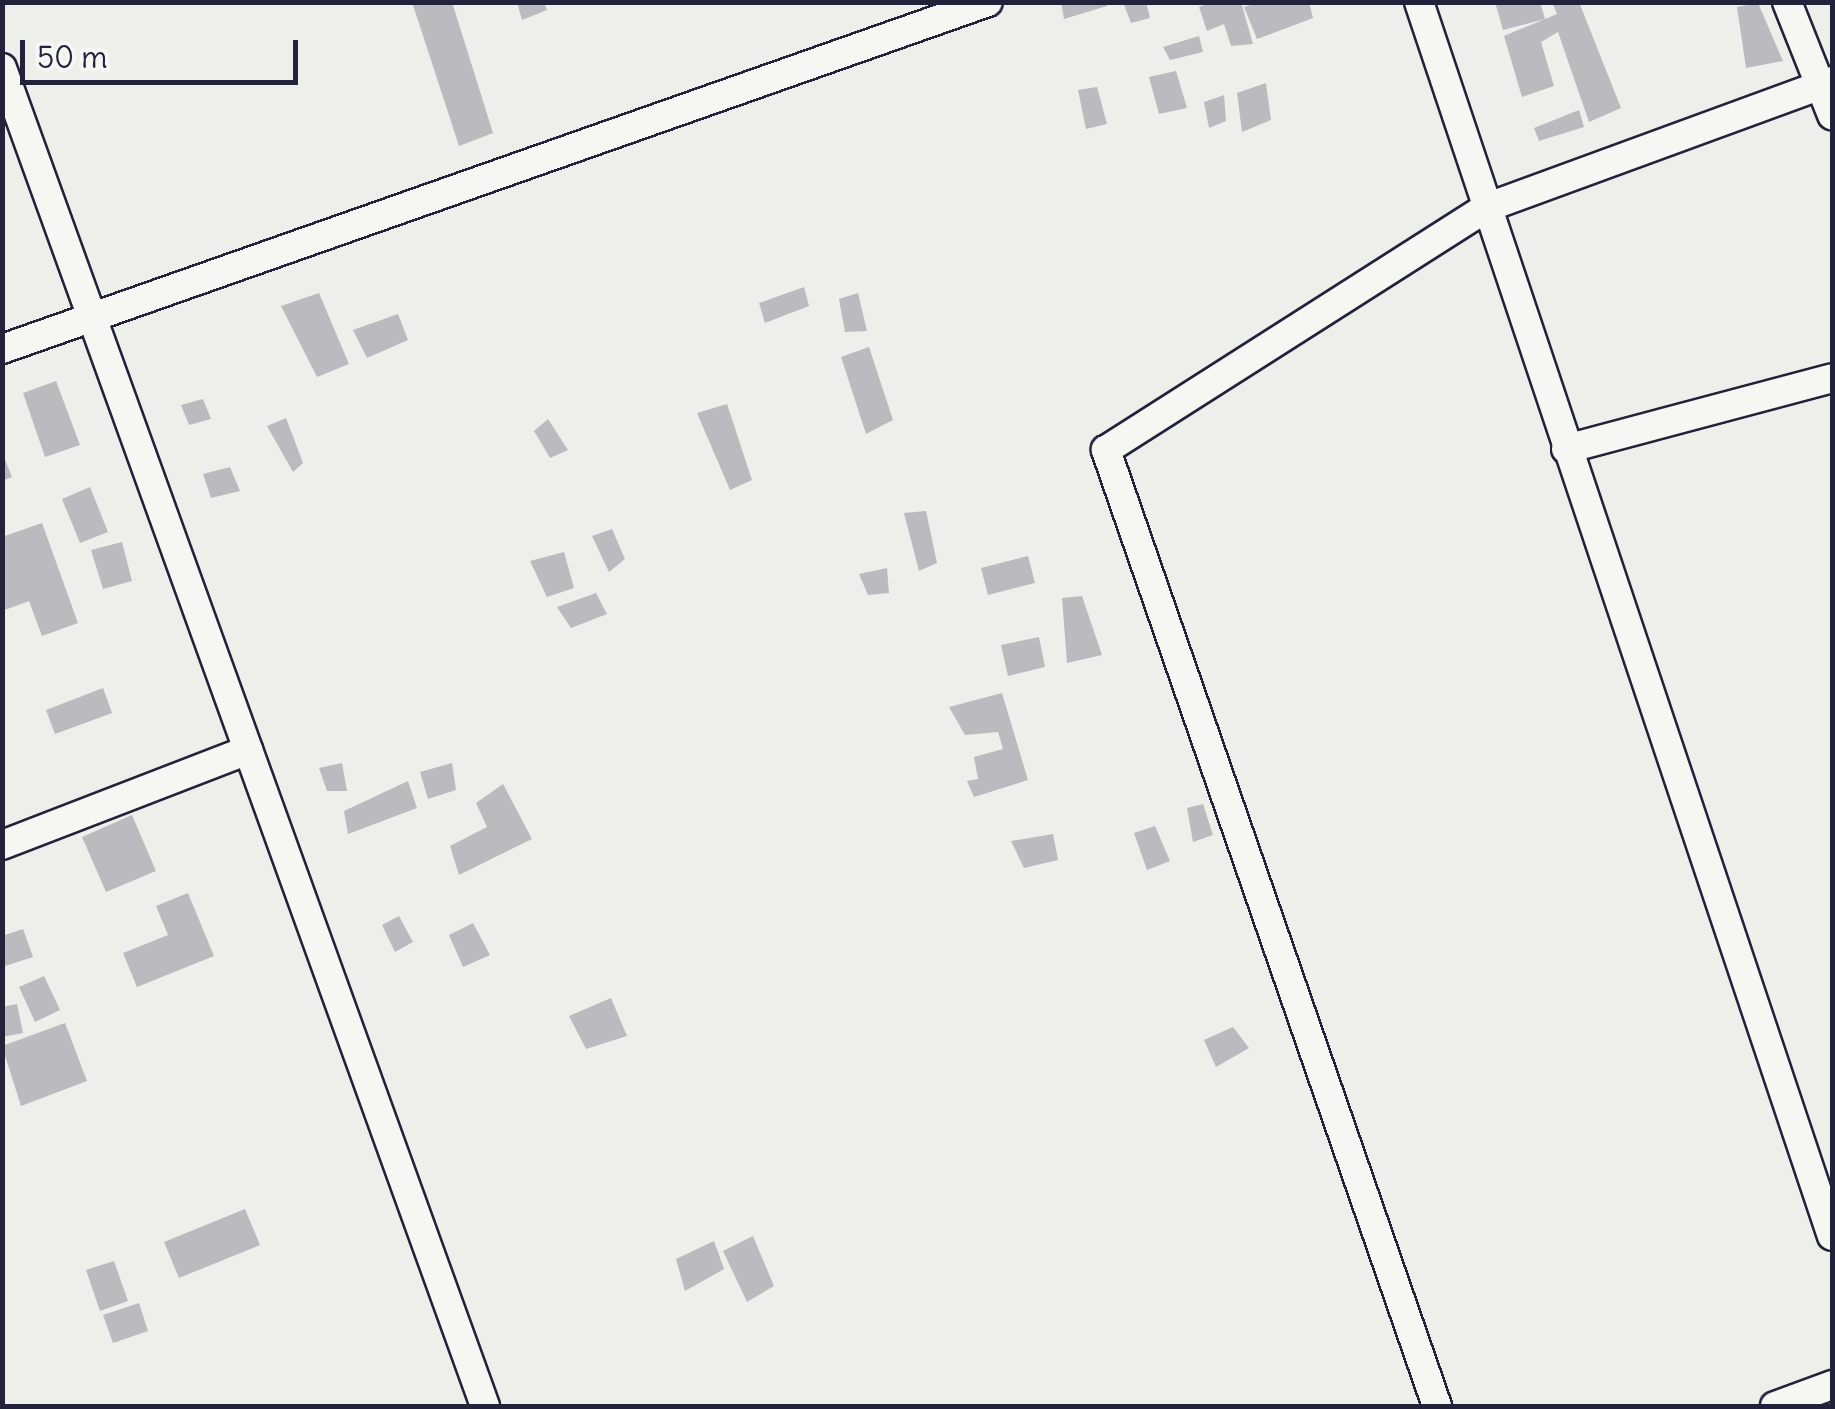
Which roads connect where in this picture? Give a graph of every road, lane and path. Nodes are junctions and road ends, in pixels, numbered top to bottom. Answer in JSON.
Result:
{"nodes":[{"id":1,"x":988,"y":2,"type":"edge"},
{"id":2,"x":1419,"y":2,"type":"edge"},
{"id":3,"x":1787,"y":2,"type":"edge"},
{"id":4,"x":2,"y":68,"type":"edge"},
{"id":5,"x":1826,"y":84,"type":"edge"},
{"id":6,"x":1832,"y":114,"type":"edge"},
{"id":7,"x":1488,"y":207,"type":"junction"},
{"id":8,"x":91,"y":314,"type":"junction"},
{"id":9,"x":2,"y":348,"type":"edge"},
{"id":10,"x":1832,"y":378,"type":"edge"},
{"id":11,"x":1566,"y":448,"type":"junction"},
{"id":12,"x":248,"y":750,"type":"junction"},
{"id":13,"x":2,"y":845,"type":"edge"},
{"id":14,"x":1832,"y":1236,"type":"edge"},
{"id":15,"x":1832,"y":1385,"type":"edge"},
{"id":16,"x":485,"y":1406,"type":"edge"},
{"id":17,"x":1437,"y":1406,"type":"edge"},
{"id":18,"x":1775,"y":1406,"type":"edge"}],
"edges":[{"from":1,"to":8,"type":"street"},
{"from":2,"to":7,"type":"street"},
{"from":3,"to":5,"type":"street"},
{"from":4,"to":8,"type":"street"},
{"from":5,"to":6,"type":"street"},
{"from":5,"to":7,"type":"street"},
{"from":7,"to":11,"type":"street"},
{"from":7,"to":17,"type":"street"},
{"from":8,"to":9,"type":"street"},
{"from":8,"to":12,"type":"street"},
{"from":10,"to":11,"type":"street"},
{"from":11,"to":14,"type":"street"},
{"from":12,"to":13,"type":"street"},
{"from":12,"to":16,"type":"street"},
{"from":15,"to":18,"type":"street"}]}
